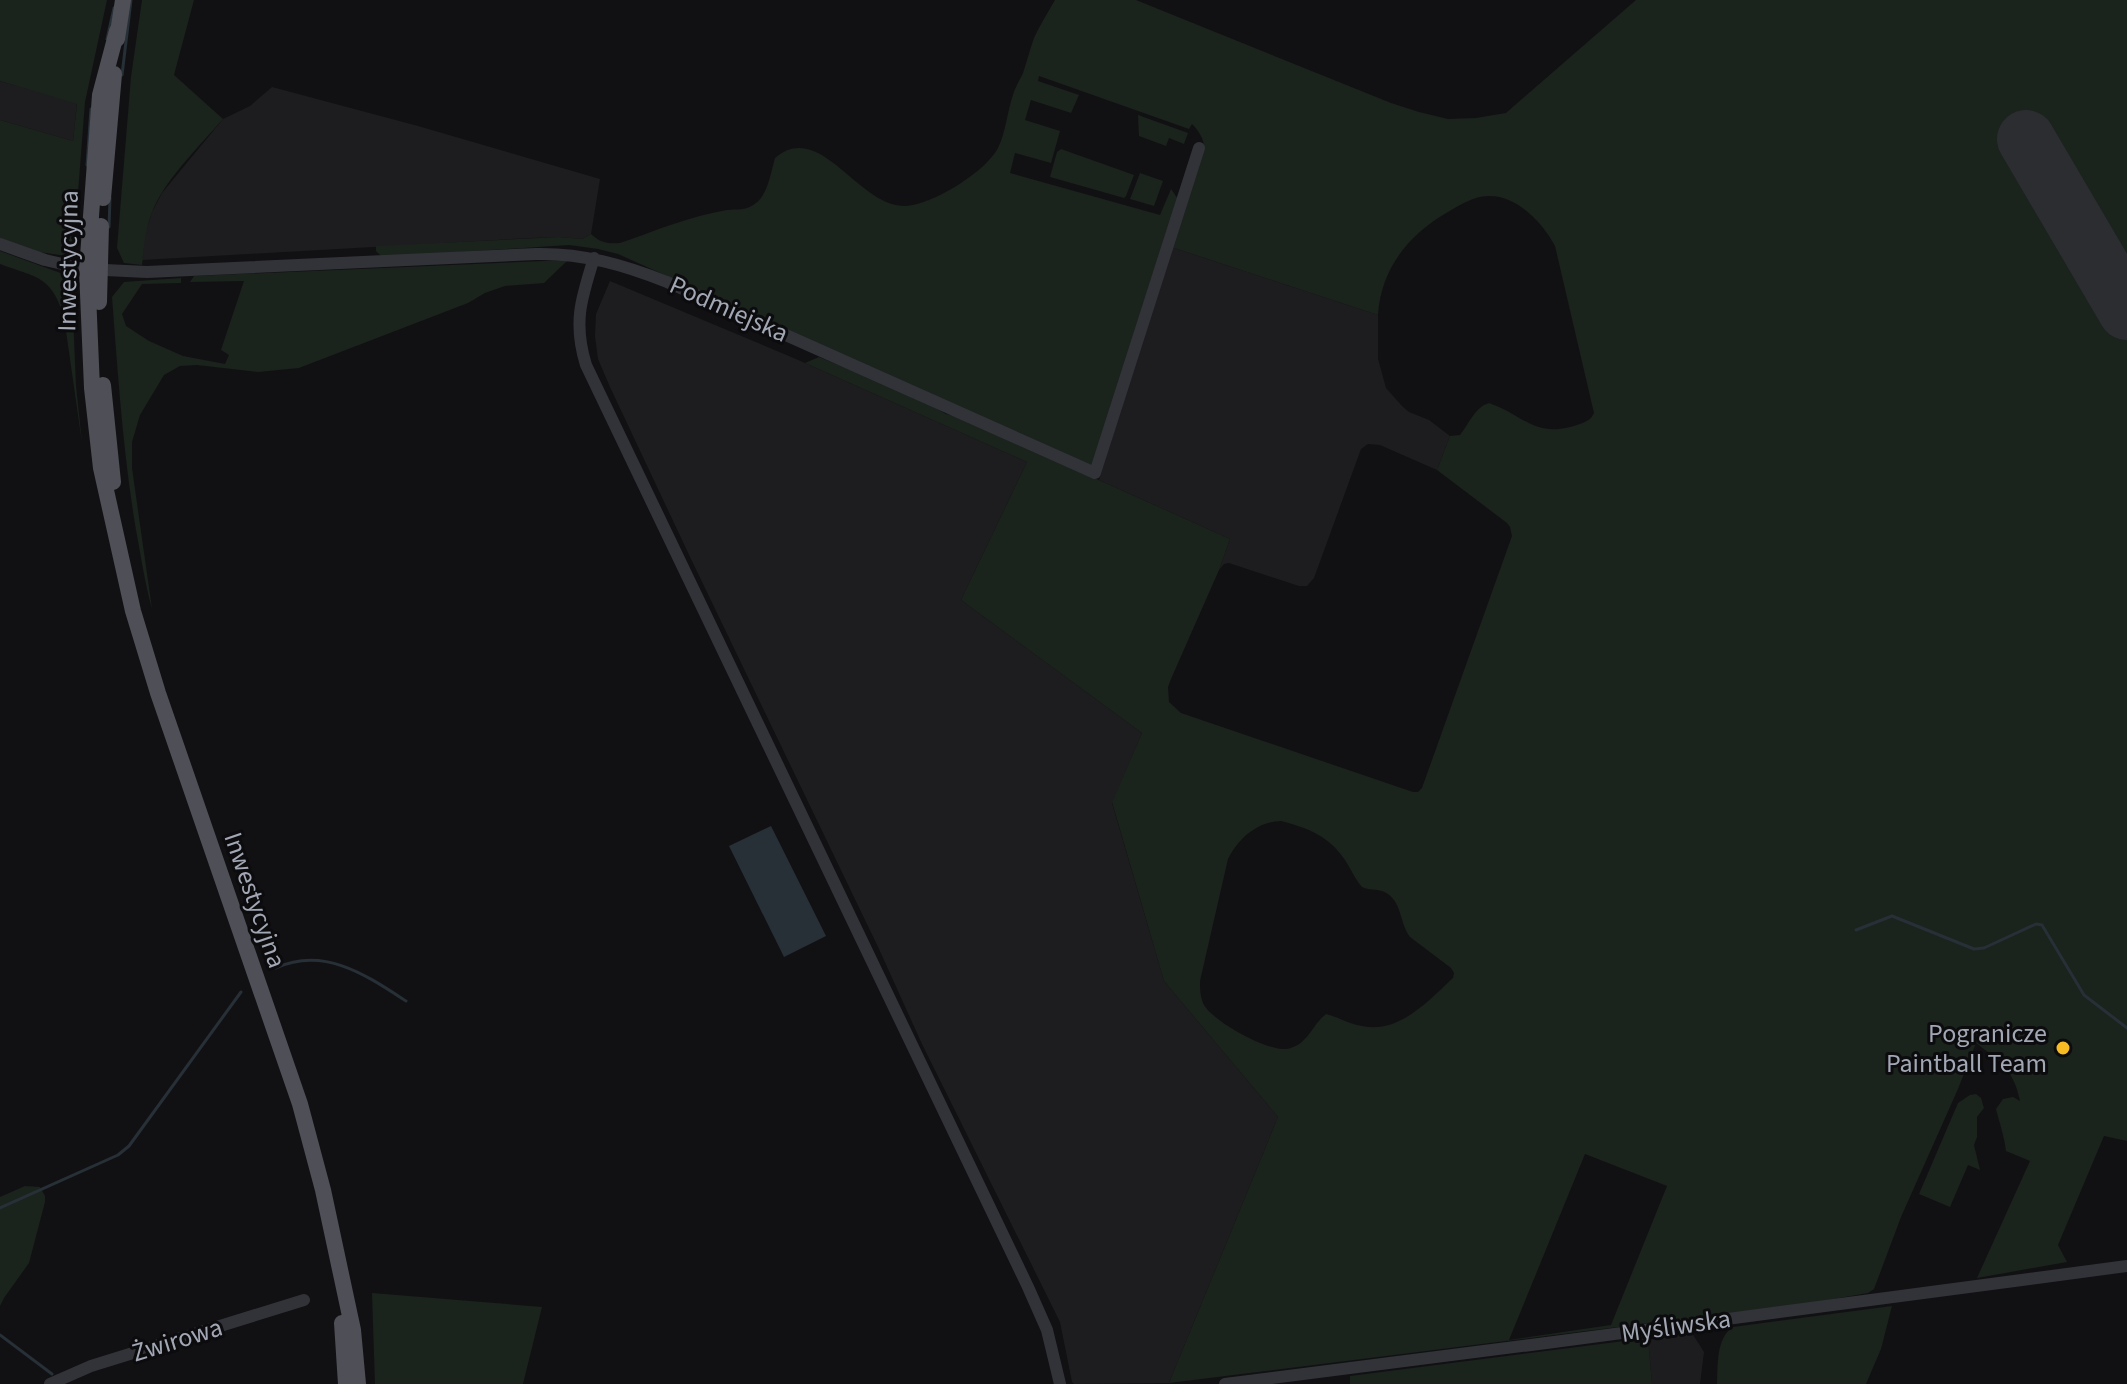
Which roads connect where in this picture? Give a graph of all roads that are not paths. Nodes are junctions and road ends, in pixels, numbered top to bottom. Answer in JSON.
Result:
{"nodes":[{"id":1,"x":123,"y":0,"type":"edge"},
{"id":2,"x":1199,"y":148,"type":"dead end"},
{"id":3,"x":0,"y":244,"type":"edge"},
{"id":4,"x":594,"y":258,"type":"junction"},
{"id":5,"x":94,"y":270,"type":"junction"},
{"id":6,"x":2127,"y":1266,"type":"edge"},
{"id":7,"x":340,"y":1278,"type":"junction"},
{"id":8,"x":304,"y":1300,"type":"dead end"},
{"id":9,"x":50,"y":1384,"type":"edge"},
{"id":10,"x":346,"y":1384,"type":"edge"},
{"id":11,"x":358,"y":1384,"type":"edge"},
{"id":12,"x":1060,"y":1384,"type":"edge"},
{"id":13,"x":1225,"y":1384,"type":"edge"}],
"edges":[{"from":1,"to":5,"type":"main road","name":"Inwestycyjna"},
{"from":2,"to":4,"type":"street","name":"Podmiejska"},
{"from":3,"to":5,"type":"street","name":"Podmiejska"},
{"from":4,"to":5,"type":"street","name":"Podmiejska"},
{"from":4,"to":12,"type":"street"},
{"from":5,"to":7,"type":"main road","name":"Inwestycyjna"},
{"from":6,"to":13,"type":"street","name":"Myśliwska"},
{"from":7,"to":10,"type":"main road","name":"Inwestycyjna"},
{"from":7,"to":11,"type":"main road","name":"Inwestycyjna"},
{"from":8,"to":9,"type":"street","name":"Żwirowa"}]}
